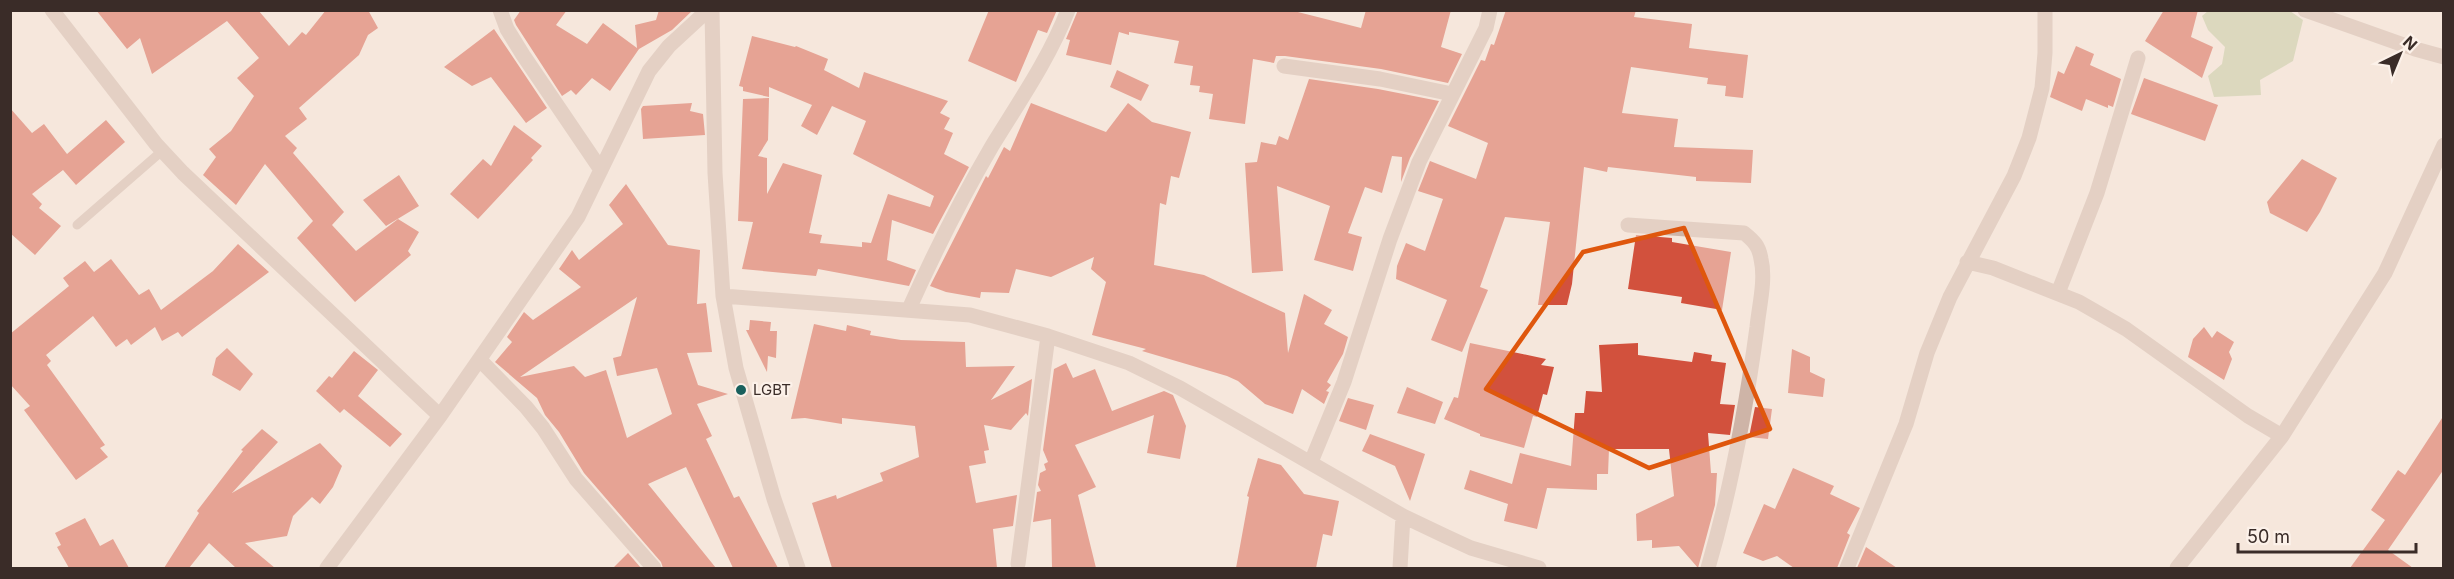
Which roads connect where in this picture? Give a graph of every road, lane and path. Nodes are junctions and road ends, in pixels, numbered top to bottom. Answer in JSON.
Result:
{"nodes":[{"id":1,"x":52,"y":10,"type":"edge"},
{"id":2,"x":500,"y":10,"type":"edge"},
{"id":3,"x":710,"y":10,"type":"edge"},
{"id":4,"x":1068,"y":10,"type":"edge"},
{"id":5,"x":1491,"y":10,"type":"edge"},
{"id":6,"x":2045,"y":10,"type":"edge"},
{"id":7,"x":2305,"y":10,"type":"edge"},
{"id":8,"x":2444,"y":57,"type":"edge"},
{"id":9,"x":2138,"y":58,"type":"dead end"},
{"id":10,"x":1284,"y":66,"type":"dead end"},
{"id":11,"x":1452,"y":94,"type":"junction"},
{"id":12,"x":2444,"y":145,"type":"edge"},
{"id":13,"x":162,"y":151,"type":"junction"},
{"id":14,"x":601,"y":171,"type":"junction"},
{"id":15,"x":76,"y":225,"type":"dead end"},
{"id":16,"x":1628,"y":225,"type":"dead end"},
{"id":17,"x":1967,"y":262,"type":"junction"},
{"id":18,"x":2058,"y":293,"type":"junction"},
{"id":19,"x":723,"y":296,"type":"junction"},
{"id":20,"x":909,"y":309,"type":"junction"},
{"id":21,"x":1048,"y":336,"type":"junction"},
{"id":22,"x":480,"y":360,"type":"junction"},
{"id":23,"x":440,"y":416,"type":"junction"},
{"id":24,"x":2282,"y":436,"type":"junction"},
{"id":25,"x":1311,"y":462,"type":"junction"},
{"id":26,"x":1403,"y":516,"type":"junction"},
{"id":27,"x":1018,"y":564,"type":"dead end"},
{"id":28,"x":327,"y":568,"type":"edge"},
{"id":29,"x":654,"y":568,"type":"edge"},
{"id":30,"x":798,"y":568,"type":"edge"},
{"id":31,"x":1400,"y":568,"type":"edge"},
{"id":32,"x":1539,"y":568,"type":"edge"},
{"id":33,"x":1708,"y":568,"type":"edge"},
{"id":34,"x":1847,"y":568,"type":"edge"},
{"id":35,"x":2177,"y":568,"type":"edge"}],
"edges":[{"from":1,"to":13,"type":"street"},
{"from":2,"to":14,"type":"street"},
{"from":3,"to":14,"type":"street"},
{"from":3,"to":19,"type":"street"},
{"from":4,"to":20,"type":"street"},
{"from":5,"to":11,"type":"street"},
{"from":6,"to":17,"type":"street"},
{"from":7,"to":8,"type":"street"},
{"from":9,"to":18,"type":"street"},
{"from":10,"to":11,"type":"street"},
{"from":11,"to":25,"type":"street"},
{"from":12,"to":24,"type":"street"},
{"from":13,"to":15,"type":"lane"},
{"from":13,"to":23,"type":"street"},
{"from":14,"to":22,"type":"street"},
{"from":16,"to":33,"type":"street"},
{"from":17,"to":18,"type":"street"},
{"from":17,"to":34,"type":"street"},
{"from":18,"to":24,"type":"street"},
{"from":19,"to":20,"type":"street"},
{"from":19,"to":30,"type":"street"},
{"from":20,"to":21,"type":"street"},
{"from":21,"to":25,"type":"street"},
{"from":21,"to":27,"type":"street"},
{"from":22,"to":23,"type":"street"},
{"from":22,"to":29,"type":"street"},
{"from":23,"to":28,"type":"street"},
{"from":24,"to":35,"type":"street"},
{"from":25,"to":26,"type":"street"},
{"from":26,"to":31,"type":"street"},
{"from":26,"to":32,"type":"street"}]}
